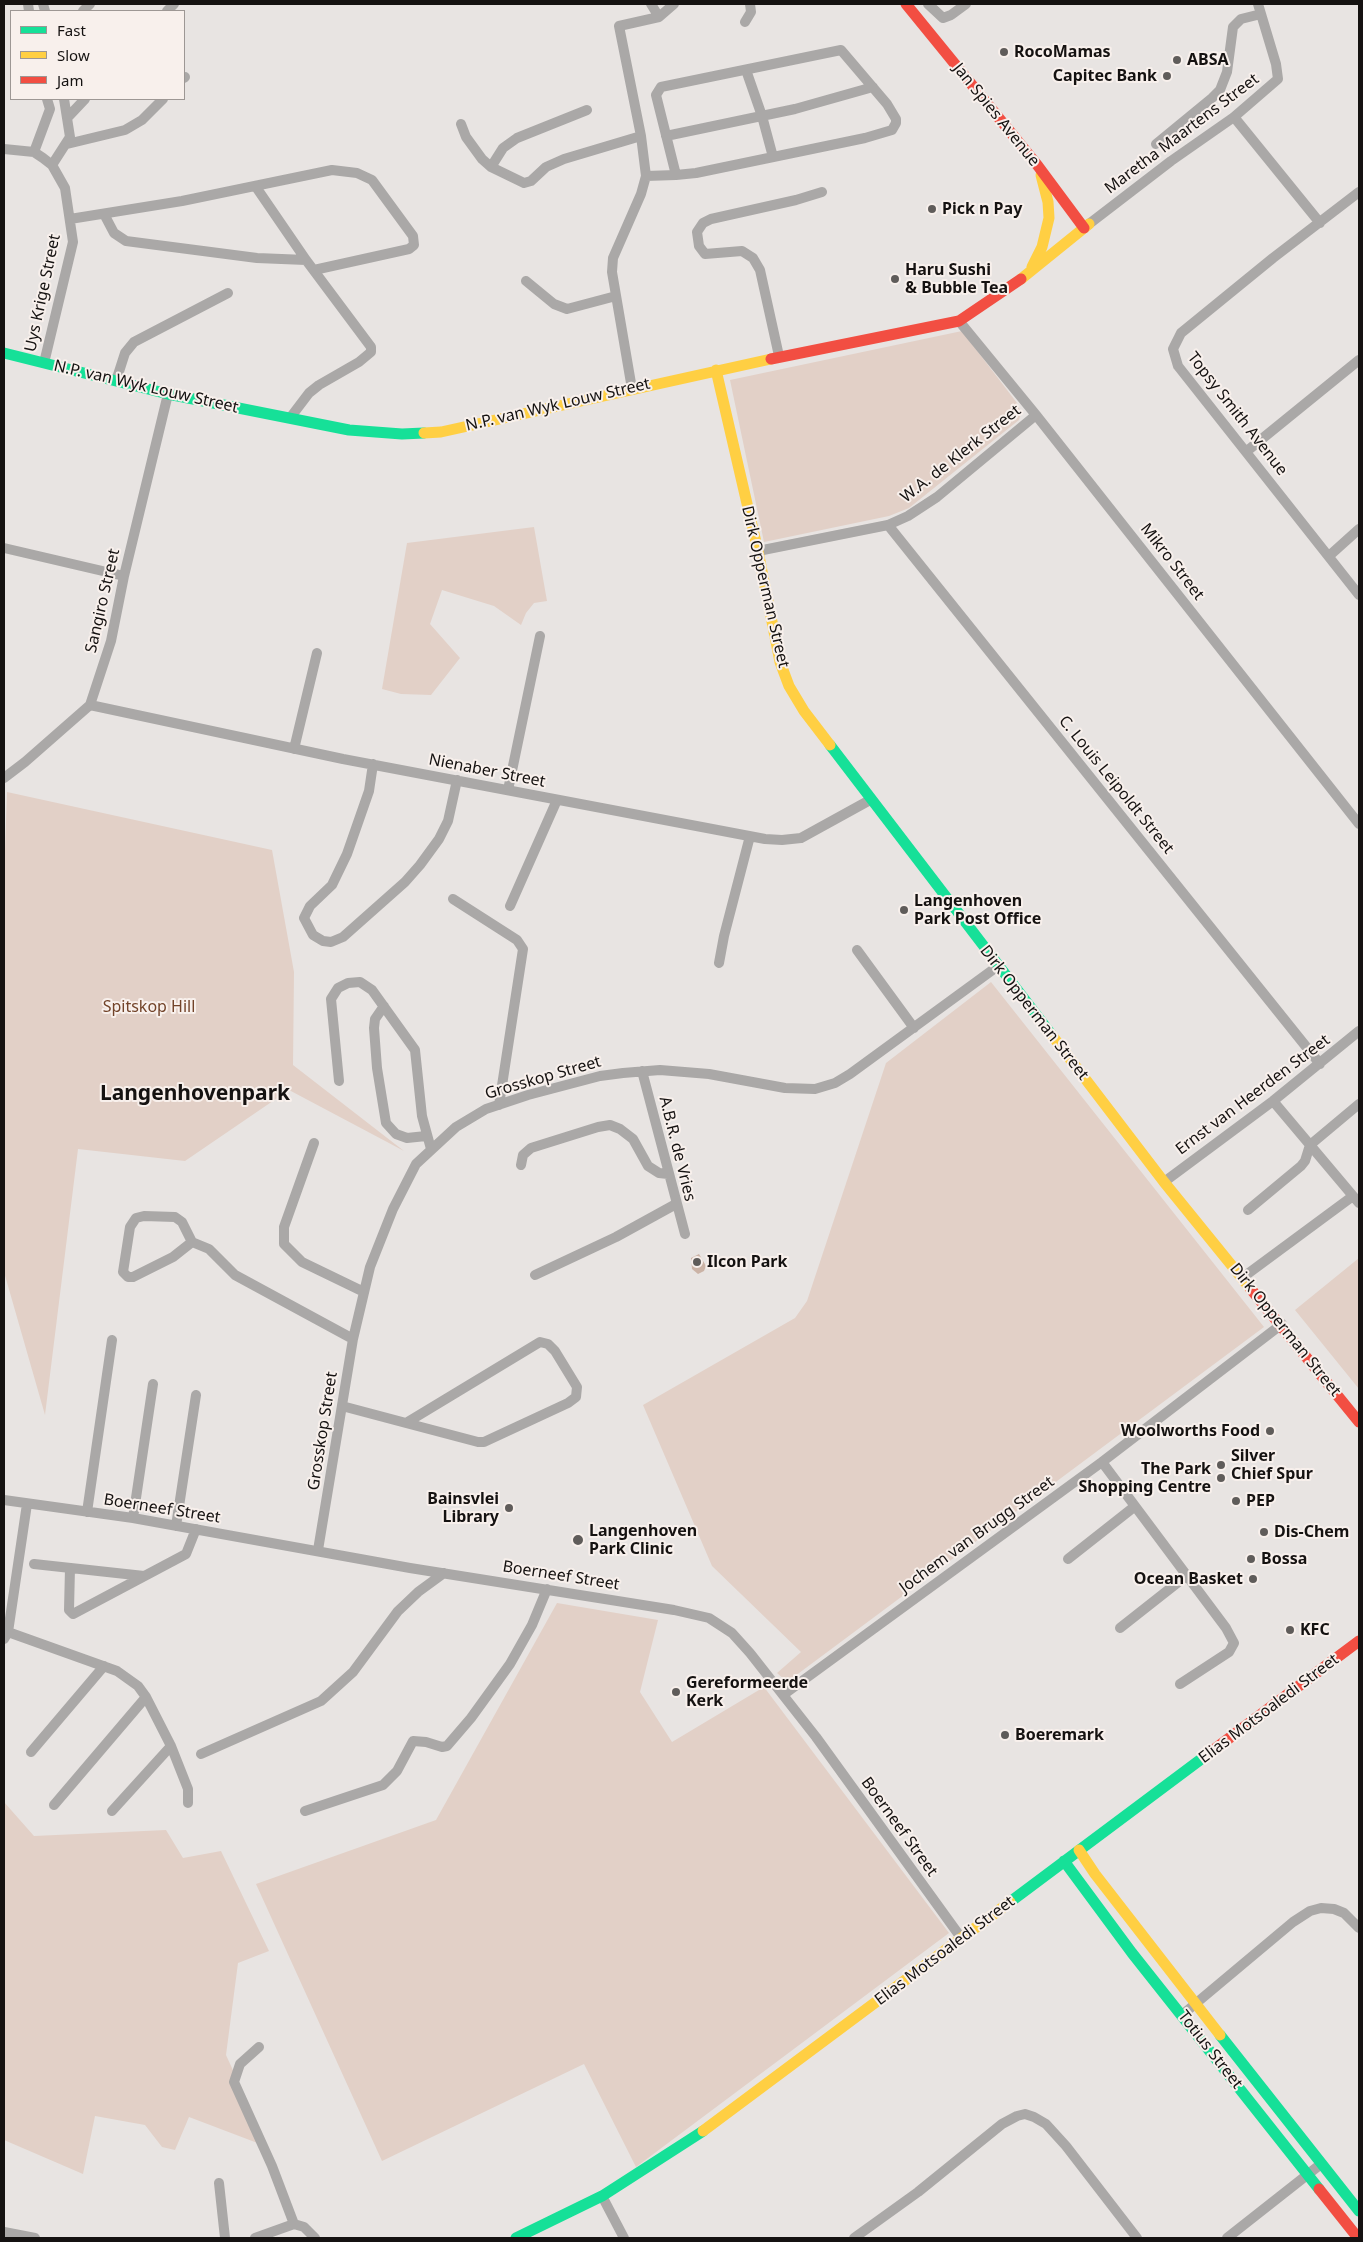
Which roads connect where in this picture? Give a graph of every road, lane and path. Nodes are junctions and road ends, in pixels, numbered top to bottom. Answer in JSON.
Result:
{"nodes":[{"id":1,"x":651,"y":4,"type":"edge"},
{"id":2,"x":674,"y":4,"type":"edge"},
{"id":3,"x":750,"y":4,"type":"edge"},
{"id":4,"x":906,"y":4,"type":"edge"},
{"id":5,"x":928,"y":4,"type":"edge"},
{"id":6,"x":966,"y":4,"type":"edge"},
{"id":7,"x":1259,"y":9,"type":"edge"},
{"id":8,"x":659,"y":16,"type":"junction"},
{"id":9,"x":745,"y":22,"type":"dead end"},
{"id":10,"x":746,"y":70,"type":"junction"},
{"id":11,"x":873,"y":87,"type":"junction"},
{"id":12,"x":47,"y":100,"type":"edge"},
{"id":13,"x":64,"y":100,"type":"edge"},
{"id":14,"x":84,"y":100,"type":"edge"},
{"id":15,"x":162,"y":100,"type":"edge"},
{"id":16,"x":587,"y":110,"type":"dead end"},
{"id":17,"x":762,"y":116,"type":"junction"},
{"id":18,"x":68,"y":117,"type":"junction"},
{"id":19,"x":1234,"y":117,"type":"junction"},
{"id":20,"x":461,"y":124,"type":"dead end"},
{"id":21,"x":641,"y":136,"type":"junction"},
{"id":22,"x":666,"y":136,"type":"junction"},
{"id":23,"x":67,"y":144,"type":"junction"},
{"id":24,"x":1156,"y":144,"type":"dead end"},
{"id":25,"x":4,"y":149,"type":"edge"},
{"id":26,"x":34,"y":152,"type":"junction"},
{"id":27,"x":773,"y":157,"type":"junction"},
{"id":28,"x":52,"y":165,"type":"junction"},
{"id":29,"x":1038,"y":166,"type":"junction"},
{"id":30,"x":491,"y":167,"type":"junction"},
{"id":31,"x":676,"y":175,"type":"junction"},
{"id":32,"x":646,"y":176,"type":"junction"},
{"id":33,"x":256,"y":187,"type":"junction"},
{"id":34,"x":822,"y":192,"type":"dead end"},
{"id":35,"x":1359,"y":192,"type":"edge"},
{"id":36,"x":104,"y":214,"type":"junction"},
{"id":37,"x":70,"y":219,"type":"junction"},
{"id":38,"x":1320,"y":223,"type":"junction"},
{"id":39,"x":1086,"y":226,"type":"junction"},
{"id":40,"x":306,"y":260,"type":"junction"},
{"id":41,"x":314,"y":270,"type":"junction"},
{"id":42,"x":1027,"y":275,"type":"junction"},
{"id":43,"x":526,"y":281,"type":"dead end"},
{"id":44,"x":228,"y":293,"type":"dead end"},
{"id":45,"x":616,"y":296,"type":"junction"},
{"id":46,"x":959,"y":321,"type":"junction"},
{"id":47,"x":4,"y":353,"type":"edge"},
{"id":48,"x":779,"y":356,"type":"junction"},
{"id":49,"x":1359,"y":360,"type":"edge"},
{"id":50,"x":44,"y":364,"type":"junction"},
{"id":51,"x":716,"y":370,"type":"junction"},
{"id":52,"x":116,"y":381,"type":"junction"},
{"id":53,"x":632,"y":389,"type":"junction"},
{"id":54,"x":168,"y":394,"type":"junction"},
{"id":55,"x":1036,"y":414,"type":"junction"},
{"id":56,"x":290,"y":418,"type":"junction"},
{"id":57,"x":1247,"y":452,"type":"junction"},
{"id":58,"x":888,"y":524,"type":"junction"},
{"id":59,"x":1359,"y":529,"type":"edge"},
{"id":60,"x":4,"y":548,"type":"edge"},
{"id":61,"x":758,"y":551,"type":"junction"},
{"id":62,"x":1328,"y":556,"type":"junction"},
{"id":63,"x":124,"y":576,"type":"junction"},
{"id":64,"x":1359,"y":595,"type":"edge"},
{"id":65,"x":540,"y":636,"type":"dead end"},
{"id":66,"x":317,"y":653,"type":"dead end"},
{"id":67,"x":90,"y":705,"type":"junction"},
{"id":68,"x":294,"y":749,"type":"junction"},
{"id":69,"x":373,"y":764,"type":"junction"},
{"id":70,"x":4,"y":778,"type":"edge"},
{"id":71,"x":457,"y":780,"type":"junction"},
{"id":72,"x":508,"y":790,"type":"junction"},
{"id":73,"x":557,"y":800,"type":"junction"},
{"id":74,"x":870,"y":800,"type":"junction"},
{"id":75,"x":1359,"y":824,"type":"edge"},
{"id":76,"x":750,"y":836,"type":"junction"},
{"id":77,"x":453,"y":899,"type":"dead end"},
{"id":78,"x":510,"y":906,"type":"dead end"},
{"id":79,"x":857,"y":950,"type":"dead end"},
{"id":80,"x":720,"y":963,"type":"dead end"},
{"id":81,"x":998,"y":966,"type":"junction"},
{"id":82,"x":384,"y":1006,"type":"junction"},
{"id":83,"x":914,"y":1028,"type":"junction"},
{"id":84,"x":1359,"y":1031,"type":"edge"},
{"id":85,"x":1320,"y":1064,"type":"junction"},
{"id":86,"x":642,"y":1071,"type":"junction"},
{"id":87,"x":339,"y":1081,"type":"dead end"},
{"id":88,"x":1273,"y":1101,"type":"junction"},
{"id":89,"x":499,"y":1104,"type":"junction"},
{"id":90,"x":1359,"y":1104,"type":"edge"},
{"id":91,"x":426,"y":1136,"type":"junction"},
{"id":92,"x":314,"y":1143,"type":"dead end"},
{"id":93,"x":1310,"y":1145,"type":"junction"},
{"id":94,"x":431,"y":1149,"type":"junction"},
{"id":95,"x":521,"y":1165,"type":"dead end"},
{"id":96,"x":668,"y":1174,"type":"junction"},
{"id":97,"x":1164,"y":1182,"type":"junction"},
{"id":98,"x":1356,"y":1200,"type":"edge"},
{"id":99,"x":676,"y":1204,"type":"junction"},
{"id":100,"x":1248,"y":1210,"type":"dead end"},
{"id":101,"x":685,"y":1234,"type":"dead end"},
{"id":102,"x":192,"y":1242,"type":"junction"},
{"id":103,"x":535,"y":1275,"type":"dead end"},
{"id":104,"x":1242,"y":1278,"type":"junction"},
{"id":105,"x":364,"y":1292,"type":"junction"},
{"id":106,"x":1282,"y":1324,"type":"junction"},
{"id":107,"x":353,"y":1339,"type":"junction"},
{"id":108,"x":112,"y":1340,"type":"dead end"},
{"id":109,"x":153,"y":1384,"type":"dead end"},
{"id":110,"x":196,"y":1395,"type":"dead end"},
{"id":111,"x":342,"y":1406,"type":"junction"},
{"id":112,"x":1359,"y":1422,"type":"edge"},
{"id":113,"x":406,"y":1423,"type":"junction"},
{"id":114,"x":1102,"y":1462,"type":"junction"},
{"id":115,"x":4,"y":1500,"type":"edge"},
{"id":116,"x":27,"y":1504,"type":"junction"},
{"id":117,"x":1134,"y":1507,"type":"junction"},
{"id":118,"x":87,"y":1512,"type":"junction"},
{"id":119,"x":133,"y":1518,"type":"junction"},
{"id":120,"x":176,"y":1526,"type":"junction"},
{"id":121,"x":196,"y":1529,"type":"junction"},
{"id":122,"x":318,"y":1550,"type":"junction"},
{"id":123,"x":1068,"y":1559,"type":"dead end"},
{"id":124,"x":34,"y":1564,"type":"dead end"},
{"id":125,"x":70,"y":1568,"type":"junction"},
{"id":126,"x":444,"y":1573,"type":"junction"},
{"id":127,"x":144,"y":1576,"type":"junction"},
{"id":128,"x":1186,"y":1576,"type":"junction"},
{"id":129,"x":547,"y":1589,"type":"junction"},
{"id":130,"x":1120,"y":1628,"type":"dead end"},
{"id":131,"x":6,"y":1636,"type":"edge"},
{"id":132,"x":1359,"y":1641,"type":"edge"},
{"id":133,"x":104,"y":1666,"type":"junction"},
{"id":134,"x":1180,"y":1684,"type":"dead end"},
{"id":135,"x":783,"y":1695,"type":"junction"},
{"id":136,"x":146,"y":1697,"type":"junction"},
{"id":137,"x":171,"y":1746,"type":"junction"},
{"id":138,"x":31,"y":1752,"type":"dead end"},
{"id":139,"x":201,"y":1754,"type":"dead end"},
{"id":140,"x":188,"y":1803,"type":"dead end"},
{"id":141,"x":54,"y":1806,"type":"dead end"},
{"id":142,"x":112,"y":1811,"type":"dead end"},
{"id":143,"x":305,"y":1812,"type":"dead end"},
{"id":144,"x":1096,"y":1837,"type":"junction"},
{"id":145,"x":1079,"y":1850,"type":"junction"},
{"id":146,"x":1064,"y":1861,"type":"junction"},
{"id":147,"x":1095,"y":1874,"type":"junction"},
{"id":148,"x":1046,"y":1875,"type":"junction"},
{"id":149,"x":1084,"y":1890,"type":"junction"},
{"id":150,"x":1359,"y":1928,"type":"edge"},
{"id":151,"x":962,"y":1939,"type":"junction"},
{"id":152,"x":1196,"y":2004,"type":"junction"},
{"id":153,"x":1182,"y":2015,"type":"junction"},
{"id":154,"x":259,"y":2047,"type":"dead end"},
{"id":155,"x":1321,"y":2164,"type":"junction"},
{"id":156,"x":1307,"y":2174,"type":"junction"},
{"id":157,"x":219,"y":2183,"type":"dead end"},
{"id":158,"x":602,"y":2196,"type":"junction"},
{"id":159,"x":1359,"y":2211,"type":"edge"},
{"id":160,"x":294,"y":2224,"type":"junction"},
{"id":161,"x":4,"y":2232,"type":"edge"},
{"id":162,"x":35,"y":2238,"type":"edge"},
{"id":163,"x":225,"y":2238,"type":"edge"},
{"id":164,"x":255,"y":2238,"type":"edge"},
{"id":165,"x":315,"y":2238,"type":"edge"},
{"id":166,"x":516,"y":2238,"type":"edge"},
{"id":167,"x":624,"y":2238,"type":"edge"},
{"id":168,"x":854,"y":2238,"type":"edge"},
{"id":169,"x":1136,"y":2238,"type":"edge"},
{"id":170,"x":1227,"y":2238,"type":"edge"},
{"id":171,"x":1358,"y":2238,"type":"edge"}],
"edges":[{"from":1,"to":8,"type":"street"},
{"from":2,"to":8,"type":"street"},
{"from":3,"to":9,"type":"street"},
{"from":4,"to":29,"type":"street","name":"Jan Spies Avenue"},
{"from":5,"to":6,"type":"street"},
{"from":7,"to":19,"type":"street","name":"Maretha Maartens Street"},
{"from":7,"to":24,"type":"street"},
{"from":8,"to":21,"type":"street"},
{"from":10,"to":11,"type":"street"},
{"from":10,"to":17,"type":"street"},
{"from":10,"to":22,"type":"street"},
{"from":11,"to":17,"type":"street"},
{"from":11,"to":27,"type":"street"},
{"from":12,"to":26,"type":"street"},
{"from":13,"to":18,"type":"street"},
{"from":14,"to":18,"type":"street"},
{"from":15,"to":23,"type":"street"},
{"from":16,"to":30,"type":"street"},
{"from":17,"to":22,"type":"street"},
{"from":17,"to":27,"type":"street"},
{"from":18,"to":23,"type":"street"},
{"from":19,"to":38,"type":"street"},
{"from":19,"to":39,"type":"street","name":"Maretha Maartens Street"},
{"from":20,"to":30,"type":"street"},
{"from":21,"to":30,"type":"street"},
{"from":21,"to":32,"type":"street"},
{"from":22,"to":31,"type":"street"},
{"from":23,"to":28,"type":"street"},
{"from":25,"to":26,"type":"street"},
{"from":26,"to":28,"type":"street","name":"Uys Krige Street"},
{"from":27,"to":31,"type":"street"},
{"from":28,"to":37,"type":"street","name":"Uys Krige Street"},
{"from":29,"to":39,"type":"street","name":"Jan Spies Avenue"},
{"from":29,"to":42,"type":"street"},
{"from":31,"to":32,"type":"street"},
{"from":32,"to":45,"type":"street"},
{"from":33,"to":36,"type":"street"},
{"from":33,"to":40,"type":"street"},
{"from":33,"to":41,"type":"street"},
{"from":34,"to":48,"type":"street"},
{"from":35,"to":38,"type":"street","name":"Topsy Smith Avenue"},
{"from":36,"to":37,"type":"street"},
{"from":36,"to":40,"type":"street"},
{"from":37,"to":50,"type":"street","name":"Uys Krige Street"},
{"from":38,"to":57,"type":"street","name":"Topsy Smith Avenue"},
{"from":39,"to":42,"type":"street","name":"N.P. van Wyk Louw Street"},
{"from":40,"to":41,"type":"street"},
{"from":41,"to":56,"type":"street"},
{"from":42,"to":46,"type":"street","name":"N.P. van Wyk Louw Street"},
{"from":43,"to":45,"type":"street"},
{"from":44,"to":52,"type":"street"},
{"from":45,"to":53,"type":"street"},
{"from":46,"to":48,"type":"street","name":"N.P. van Wyk Louw Street"},
{"from":46,"to":55,"type":"street","name":"Mikro Street"},
{"from":47,"to":50,"type":"street","name":"N.P. van Wyk Louw Street"},
{"from":48,"to":51,"type":"street","name":"N.P. van Wyk Louw Street"},
{"from":49,"to":57,"type":"street"},
{"from":50,"to":52,"type":"street","name":"N.P. van Wyk Louw Street"},
{"from":51,"to":53,"type":"street","name":"N.P. van Wyk Louw Street"},
{"from":51,"to":61,"type":"street","name":"Dirk Opperman Street"},
{"from":52,"to":54,"type":"street","name":"N.P. van Wyk Louw Street"},
{"from":53,"to":56,"type":"street","name":"N.P. van Wyk Louw Street"},
{"from":54,"to":56,"type":"street","name":"N.P. van Wyk Louw Street"},
{"from":54,"to":63,"type":"street","name":"Sangiro Street"},
{"from":55,"to":58,"type":"street","name":"W.A. de Klerk Street"},
{"from":55,"to":75,"type":"street","name":"Mikro Street"},
{"from":57,"to":62,"type":"street","name":"Topsy Smith Avenue"},
{"from":58,"to":61,"type":"street","name":"W.A. de Klerk Street"},
{"from":58,"to":85,"type":"street","name":"C. Louis Leipoldt Street"},
{"from":59,"to":62,"type":"street"},
{"from":60,"to":63,"type":"street"},
{"from":61,"to":74,"type":"street","name":"Dirk Opperman Street"},
{"from":62,"to":64,"type":"street","name":"Topsy Smith Avenue"},
{"from":63,"to":67,"type":"street","name":"Sangiro Street"},
{"from":65,"to":72,"type":"street"},
{"from":66,"to":68,"type":"street"},
{"from":67,"to":68,"type":"street","name":"Nienaber Street"},
{"from":67,"to":70,"type":"street"},
{"from":68,"to":69,"type":"street","name":"Nienaber Street"},
{"from":69,"to":71,"type":"street","name":"Nienaber Street"},
{"from":69,"to":71,"type":"street"},
{"from":71,"to":72,"type":"street","name":"Nienaber Street"},
{"from":72,"to":73,"type":"street","name":"Nienaber Street"},
{"from":73,"to":76,"type":"street","name":"Nienaber Street"},
{"from":73,"to":78,"type":"street"},
{"from":74,"to":76,"type":"street","name":"Nienaber Street"},
{"from":74,"to":81,"type":"street","name":"Dirk Opperman Street"},
{"from":76,"to":80,"type":"street"},
{"from":77,"to":89,"type":"street"},
{"from":79,"to":83,"type":"street"},
{"from":81,"to":83,"type":"street","name":"Grosskop Street"},
{"from":81,"to":97,"type":"street","name":"Dirk Opperman Street"},
{"from":82,"to":87,"type":"street"},
{"from":82,"to":91,"type":"street"},
{"from":82,"to":91,"type":"street"},
{"from":83,"to":86,"type":"street","name":"Grosskop Street"},
{"from":84,"to":85,"type":"street","name":"Ernst van Heerden Street"},
{"from":85,"to":88,"type":"street","name":"Ernst van Heerden Street"},
{"from":86,"to":89,"type":"street","name":"Grosskop Street"},
{"from":86,"to":96,"type":"street","name":"A.B.R. de Vries"},
{"from":88,"to":93,"type":"street"},
{"from":88,"to":97,"type":"street","name":"Ernst van Heerden Street"},
{"from":89,"to":94,"type":"street","name":"Grosskop Street"},
{"from":90,"to":93,"type":"street"},
{"from":91,"to":94,"type":"street"},
{"from":92,"to":105,"type":"street"},
{"from":93,"to":98,"type":"street"},
{"from":93,"to":100,"type":"street"},
{"from":94,"to":105,"type":"street","name":"Grosskop Street"},
{"from":95,"to":96,"type":"street"},
{"from":96,"to":99,"type":"street","name":"A.B.R. de Vries"},
{"from":97,"to":104,"type":"street","name":"Dirk Opperman Street"},
{"from":98,"to":104,"type":"street"},
{"from":99,"to":101,"type":"street","name":"A.B.R. de Vries"},
{"from":99,"to":103,"type":"street"},
{"from":102,"to":102,"type":"street"},
{"from":102,"to":107,"type":"street"},
{"from":104,"to":106,"type":"street","name":"Dirk Opperman Street"},
{"from":105,"to":107,"type":"street","name":"Grosskop Street"},
{"from":106,"to":112,"type":"street","name":"Dirk Opperman Street"},
{"from":106,"to":114,"type":"street","name":"Jochem van Brugg Street"},
{"from":107,"to":111,"type":"street","name":"Grosskop Street"},
{"from":108,"to":118,"type":"street"},
{"from":109,"to":119,"type":"street"},
{"from":110,"to":120,"type":"street"},
{"from":111,"to":113,"type":"street"},
{"from":111,"to":122,"type":"street","name":"Grosskop Street"},
{"from":113,"to":113,"type":"street"},
{"from":114,"to":117,"type":"street"},
{"from":114,"to":135,"type":"street","name":"Jochem van Brugg Street"},
{"from":115,"to":116,"type":"street","name":"Boerneef Street"},
{"from":116,"to":118,"type":"street","name":"Boerneef Street"},
{"from":116,"to":131,"type":"street"},
{"from":117,"to":123,"type":"street"},
{"from":117,"to":128,"type":"street"},
{"from":118,"to":119,"type":"street","name":"Boerneef Street"},
{"from":119,"to":120,"type":"street","name":"Boerneef Street"},
{"from":120,"to":121,"type":"street","name":"Boerneef Street"},
{"from":121,"to":122,"type":"street","name":"Boerneef Street"},
{"from":121,"to":127,"type":"street"},
{"from":122,"to":126,"type":"street","name":"Boerneef Street"},
{"from":124,"to":125,"type":"street"},
{"from":125,"to":127,"type":"street"},
{"from":125,"to":127,"type":"street"},
{"from":126,"to":129,"type":"street","name":"Boerneef Street"},
{"from":126,"to":139,"type":"street"},
{"from":128,"to":130,"type":"street"},
{"from":128,"to":134,"type":"street"},
{"from":129,"to":135,"type":"street","name":"Boerneef Street"},
{"from":129,"to":143,"type":"street"},
{"from":131,"to":133,"type":"street"},
{"from":132,"to":144,"type":"street","name":"Elias Motsoaledi Street"},
{"from":133,"to":136,"type":"street"},
{"from":133,"to":138,"type":"street"},
{"from":135,"to":151,"type":"street","name":"Boerneef Street"},
{"from":136,"to":137,"type":"street"},
{"from":136,"to":141,"type":"street"},
{"from":137,"to":140,"type":"street"},
{"from":137,"to":142,"type":"street"},
{"from":144,"to":145,"type":"street","name":"Elias Motsoaledi Street"},
{"from":144,"to":147,"type":"street"},
{"from":145,"to":146,"type":"street","name":"Elias Motsoaledi Street"},
{"from":145,"to":147,"type":"street","name":"Totius Street"},
{"from":146,"to":148,"type":"street","name":"Elias Motsoaledi Street"},
{"from":146,"to":149,"type":"street","name":"Totius Street"},
{"from":147,"to":152,"type":"street","name":"Totius Street"},
{"from":148,"to":149,"type":"street"},
{"from":148,"to":151,"type":"street","name":"Elias Motsoaledi Street"},
{"from":149,"to":153,"type":"street","name":"Totius Street"},
{"from":150,"to":152,"type":"street"},
{"from":151,"to":158,"type":"street","name":"Elias Motsoaledi Street"},
{"from":152,"to":153,"type":"street"},
{"from":152,"to":155,"type":"street","name":"Totius Street"},
{"from":153,"to":156,"type":"street","name":"Totius Street"},
{"from":154,"to":160,"type":"street"},
{"from":155,"to":156,"type":"street"},
{"from":155,"to":159,"type":"street","name":"Totius Street"},
{"from":156,"to":170,"type":"street"},
{"from":156,"to":171,"type":"street","name":"Totius Street"},
{"from":157,"to":163,"type":"street"},
{"from":158,"to":166,"type":"street","name":"Elias Motsoaledi Street"},
{"from":158,"to":167,"type":"street"},
{"from":160,"to":164,"type":"street"},
{"from":160,"to":165,"type":"street"},
{"from":161,"to":162,"type":"street"},
{"from":168,"to":169,"type":"street"}]}
